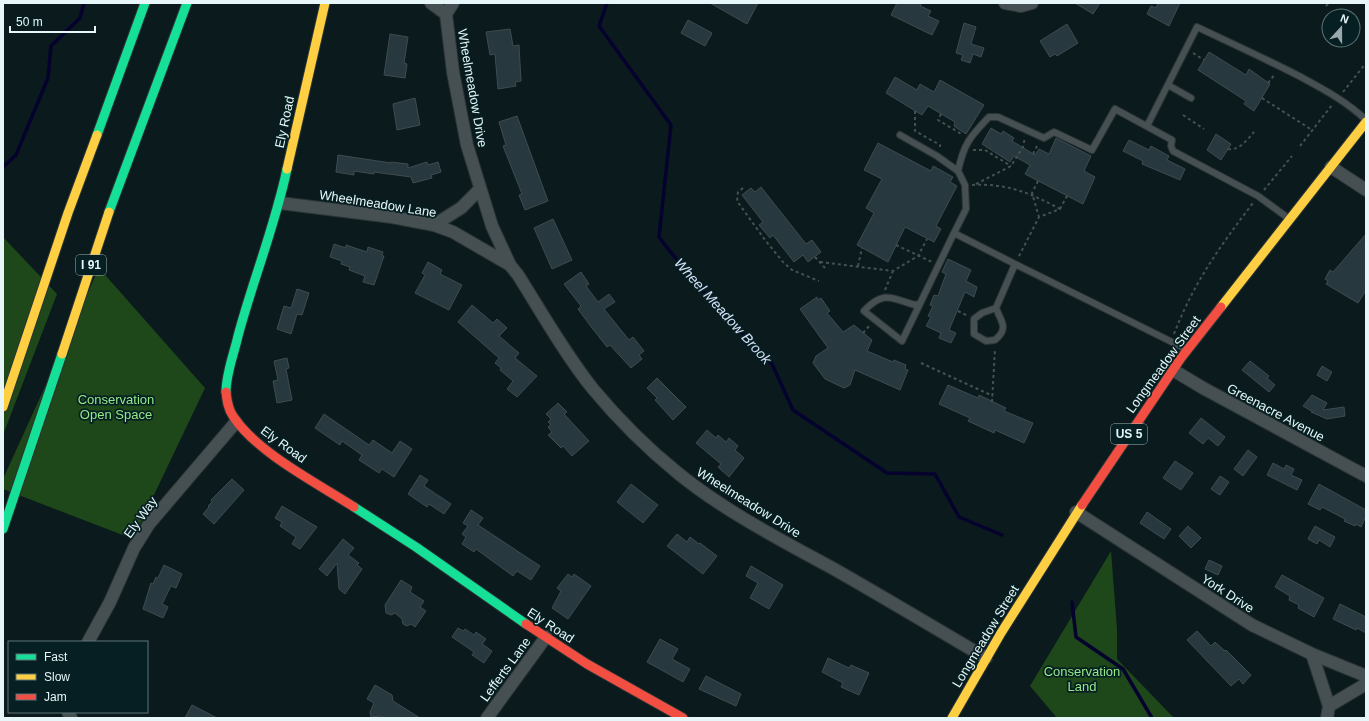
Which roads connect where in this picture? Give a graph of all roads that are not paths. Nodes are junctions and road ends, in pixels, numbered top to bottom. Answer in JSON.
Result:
{"nodes":[{"id":1,"x":145,"y":3,"type":"edge"},
{"id":2,"x":187,"y":3,"type":"edge"},
{"id":3,"x":325,"y":3,"type":"edge"},
{"id":4,"x":431,"y":3,"type":"edge"},
{"id":5,"x":453,"y":3,"type":"edge"},
{"id":6,"x":1006,"y":3,"type":"edge"},
{"id":7,"x":1032,"y":3,"type":"edge"},
{"id":8,"x":446,"y":14,"type":"junction"},
{"id":9,"x":1168,"y":85,"type":"junction"},
{"id":10,"x":1191,"y":98,"type":"dead end"},
{"id":11,"x":1366,"y":121,"type":"edge"},
{"id":12,"x":1147,"y":126,"type":"junction"},
{"id":13,"x":900,"y":135,"type":"dead end"},
{"id":14,"x":1331,"y":167,"type":"junction"},
{"id":15,"x":958,"y":171,"type":"junction"},
{"id":16,"x":480,"y":189,"type":"junction"},
{"id":17,"x":1366,"y":190,"type":"edge"},
{"id":18,"x":280,"y":203,"type":"junction"},
{"id":19,"x":1291,"y":219,"type":"junction"},
{"id":20,"x":434,"y":225,"type":"junction"},
{"id":21,"x":954,"y":233,"type":"junction"},
{"id":22,"x":1015,"y":264,"type":"junction"},
{"id":23,"x":510,"y":265,"type":"junction"},
{"id":24,"x":919,"y":304,"type":"junction"},
{"id":25,"x":996,"y":308,"type":"junction"},
{"id":26,"x":1187,"y":350,"type":"junction"},
{"id":27,"x":1173,"y":370,"type":"junction"},
{"id":28,"x":3,"y":407,"type":"edge"},
{"id":29,"x":236,"y":422,"type":"junction"},
{"id":30,"x":1366,"y":476,"type":"edge"},
{"id":31,"x":1076,"y":512,"type":"junction"},
{"id":32,"x":3,"y":529,"type":"edge"},
{"id":33,"x":546,"y":637,"type":"junction"},
{"id":34,"x":89,"y":641,"type":"edge"},
{"id":35,"x":1312,"y":654,"type":"junction"},
{"id":36,"x":986,"y":658,"type":"junction"},
{"id":37,"x":1366,"y":676,"type":"edge"},
{"id":38,"x":1366,"y":684,"type":"edge"},
{"id":39,"x":1328,"y":712,"type":"edge"},
{"id":40,"x":487,"y":718,"type":"edge"},
{"id":41,"x":683,"y":718,"type":"edge"},
{"id":42,"x":952,"y":718,"type":"edge"}],
"edges":[{"from":1,"to":28,"type":"main road"},
{"from":2,"to":32,"type":"main road","number":"I 91"},
{"from":3,"to":18,"type":"main road","name":"Ely Road"},
{"from":4,"to":8,"type":"street","name":"Wheelmeadow Drive"},
{"from":5,"to":8,"type":"street","name":"Wheelmeadow Drive"},
{"from":6,"to":7,"type":"street"},
{"from":8,"to":16,"type":"street","name":"Wheelmeadow Drive"},
{"from":9,"to":10,"type":"lane"},
{"from":9,"to":11,"type":"lane"},
{"from":9,"to":12,"type":"lane"},
{"from":11,"to":14,"type":"main road","name":"Longmeadow Street","number":"US 5"},
{"from":12,"to":15,"type":"lane"},
{"from":12,"to":19,"type":"lane"},
{"from":13,"to":15,"type":"lane"},
{"from":14,"to":17,"type":"street"},
{"from":14,"to":19,"type":"main road","name":"Longmeadow Street","number":"US 5"},
{"from":15,"to":21,"type":"lane"},
{"from":16,"to":20,"type":"street"},
{"from":16,"to":23,"type":"street","name":"Wheelmeadow Drive"},
{"from":18,"to":20,"type":"street","name":"Wheelmeadow Lane"},
{"from":18,"to":29,"type":"main road","name":"Ely Road"},
{"from":19,"to":26,"type":"main road","name":"Longmeadow Street","number":"US 5"},
{"from":20,"to":23,"type":"street","name":"Wheelmeadow Lane"},
{"from":21,"to":22,"type":"lane"},
{"from":21,"to":24,"type":"lane"},
{"from":22,"to":25,"type":"lane"},
{"from":22,"to":26,"type":"lane"},
{"from":23,"to":36,"type":"street","name":"Wheelmeadow Drive"},
{"from":24,"to":24,"type":"lane"},
{"from":25,"to":25,"type":"lane"},
{"from":26,"to":27,"type":"main road","name":"Longmeadow Street","number":"US 5"},
{"from":27,"to":30,"type":"street","name":"Greenacre Avenue"},
{"from":27,"to":31,"type":"main road","name":"Longmeadow Street","number":"US 5"},
{"from":29,"to":33,"type":"main road","name":"Ely Road"},
{"from":29,"to":34,"type":"street","name":"Ely Way"},
{"from":31,"to":35,"type":"street","name":"York Drive"},
{"from":31,"to":36,"type":"main road","name":"Longmeadow Street","number":"US 5"},
{"from":33,"to":40,"type":"street","name":"Lefferts Lane"},
{"from":33,"to":41,"type":"main road","name":"Ely Road"},
{"from":35,"to":37,"type":"street","name":"York Drive"},
{"from":35,"to":39,"type":"street"},
{"from":36,"to":42,"type":"main road","name":"Longmeadow Street","number":"US 5"},
{"from":38,"to":39,"type":"street"}]}
